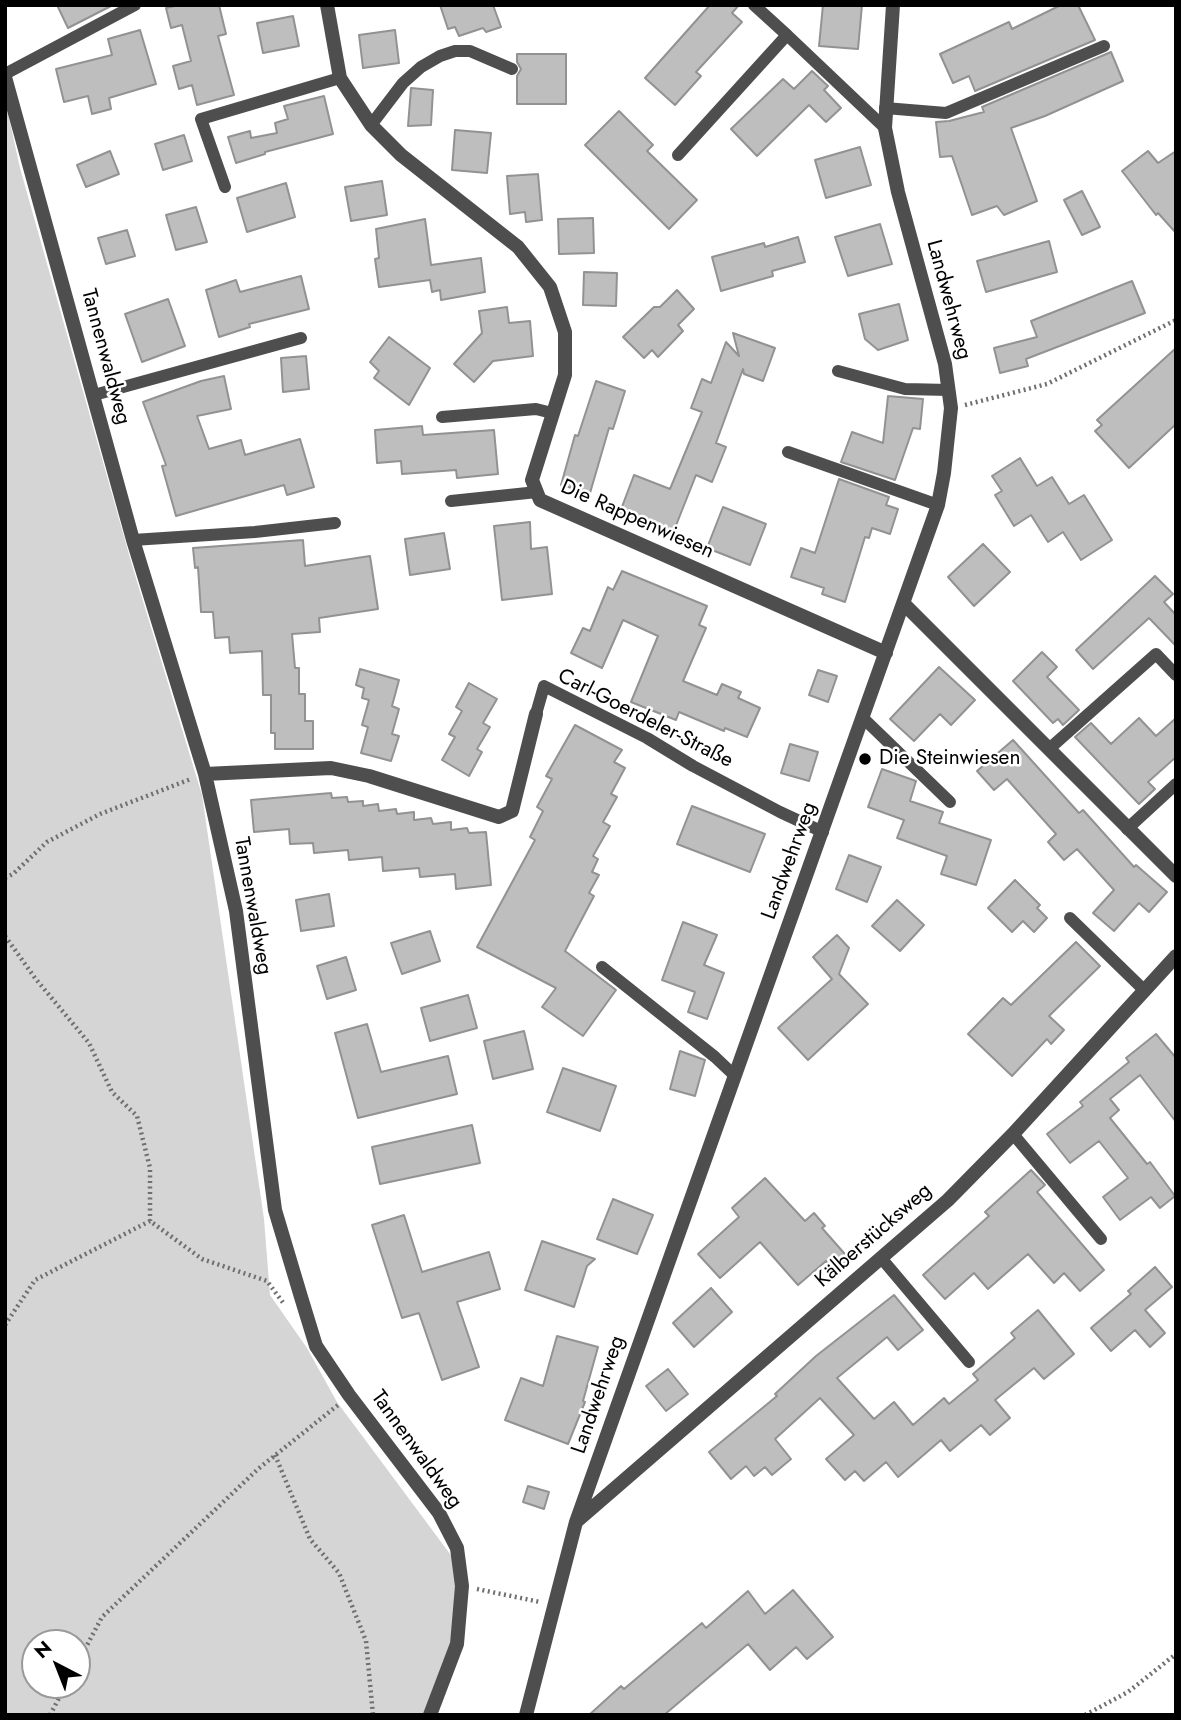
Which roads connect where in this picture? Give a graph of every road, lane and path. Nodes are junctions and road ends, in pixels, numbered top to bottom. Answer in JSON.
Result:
{"nodes":[{"id":1,"x":135,"y":5,"type":"edge"},
{"id":2,"x":327,"y":5,"type":"edge"},
{"id":3,"x":754,"y":5,"type":"edge"},
{"id":4,"x":894,"y":5,"type":"edge"},
{"id":5,"x":786,"y":35,"type":"junction"},
{"id":6,"x":1104,"y":46,"type":"dead end"},
{"id":7,"x":512,"y":69,"type":"dead end"},
{"id":8,"x":5,"y":75,"type":"edge"},
{"id":9,"x":340,"y":78,"type":"junction"},
{"id":10,"x":885,"y":108,"type":"junction"},
{"id":11,"x":10,"y":112,"type":"edge"},
{"id":12,"x":371,"y":125,"type":"junction"},
{"id":13,"x":885,"y":128,"type":"junction"},
{"id":14,"x":678,"y":155,"type":"dead end"},
{"id":15,"x":225,"y":187,"type":"dead end"},
{"id":16,"x":1176,"y":320,"type":"edge"},
{"id":17,"x":301,"y":338,"type":"dead end"},
{"id":18,"x":838,"y":371,"type":"dead end"},
{"id":19,"x":949,"y":390,"type":"junction"},
{"id":20,"x":94,"y":395,"type":"junction"},
{"id":21,"x":951,"y":408,"type":"junction"},
{"id":22,"x":552,"y":414,"type":"junction"},
{"id":23,"x":442,"y":417,"type":"dead end"},
{"id":24,"x":789,"y":452,"type":"dead end"},
{"id":25,"x":537,"y":492,"type":"junction"},
{"id":26,"x":451,"y":501,"type":"dead end"},
{"id":27,"x":938,"y":505,"type":"junction"},
{"id":28,"x":335,"y":523,"type":"dead end"},
{"id":29,"x":133,"y":540,"type":"junction"},
{"id":30,"x":904,"y":604,"type":"junction"},
{"id":31,"x":886,"y":653,"type":"junction"},
{"id":32,"x":1176,"y":674,"type":"edge"},
{"id":33,"x":536,"y":714,"type":"joint"},
{"id":34,"x":863,"y":718,"type":"junction"},
{"id":35,"x":1049,"y":749,"type":"junction"},
{"id":36,"x":205,"y":774,"type":"junction"},
{"id":37,"x":1176,"y":784,"type":"edge"},
{"id":38,"x":950,"y":802,"type":"dead end"},
{"id":39,"x":1127,"y":829,"type":"junction"},
{"id":40,"x":823,"y":832,"type":"junction"},
{"id":41,"x":1176,"y":876,"type":"edge"},
{"id":42,"x":5,"y":878,"type":"edge"},
{"id":43,"x":1070,"y":918,"type":"dead end"},
{"id":44,"x":5,"y":936,"type":"edge"},
{"id":45,"x":1176,"y":956,"type":"edge"},
{"id":46,"x":602,"y":967,"type":"dead end"},
{"id":47,"x":1145,"y":991,"type":"junction"},
{"id":48,"x":734,"y":1075,"type":"junction"},
{"id":49,"x":1013,"y":1134,"type":"junction"},
{"id":50,"x":150,"y":1221,"type":"junction"},
{"id":51,"x":1101,"y":1239,"type":"dead end"},
{"id":52,"x":882,"y":1259,"type":"junction"},
{"id":53,"x":292,"y":1314,"type":"dead end"},
{"id":54,"x":5,"y":1325,"type":"edge"},
{"id":55,"x":969,"y":1362,"type":"dead end"},
{"id":56,"x":349,"y":1395,"type":"junction"},
{"id":57,"x":275,"y":1455,"type":"junction"},
{"id":58,"x":576,"y":1522,"type":"junction"},
{"id":59,"x":462,"y":1586,"type":"junction"},
{"id":60,"x":556,"y":1605,"type":"junction"},
{"id":61,"x":91,"y":1638,"type":"edge"},
{"id":62,"x":1176,"y":1654,"type":"edge"},
{"id":63,"x":59,"y":1699,"type":"edge"},
{"id":64,"x":50,"y":1715,"type":"edge"},
{"id":65,"x":373,"y":1715,"type":"edge"},
{"id":66,"x":430,"y":1715,"type":"edge"},
{"id":67,"x":526,"y":1715,"type":"edge"},
{"id":68,"x":1085,"y":1715,"type":"edge"}],
"edges":[{"from":1,"to":8,"type":"lane"},
{"from":2,"to":9,"type":"street","name":"Die Rappenwiesen"},
{"from":3,"to":5,"type":"lane"},
{"from":4,"to":10,"type":"street","name":"Landwehrweg"},
{"from":5,"to":13,"type":"lane"},
{"from":5,"to":14,"type":"lane"},
{"from":6,"to":10,"type":"lane"},
{"from":7,"to":12,"type":"lane"},
{"from":8,"to":11,"type":"street","name":"Tannenwaldweg"},
{"from":9,"to":12,"type":"street","name":"Die Rappenwiesen"},
{"from":9,"to":15,"type":"lane"},
{"from":10,"to":13,"type":"street","name":"Landwehrweg"},
{"from":11,"to":20,"type":"street","name":"Tannenwaldweg"},
{"from":12,"to":22,"type":"street","name":"Die Rappenwiesen"},
{"from":13,"to":19,"type":"street","name":"Landwehrweg"},
{"from":16,"to":21,"type":"path"},
{"from":17,"to":20,"type":"lane"},
{"from":18,"to":19,"type":"lane"},
{"from":19,"to":21,"type":"street","name":"Landwehrweg"},
{"from":20,"to":29,"type":"street","name":"Tannenwaldweg"},
{"from":21,"to":27,"type":"street","name":"Landwehrweg"},
{"from":22,"to":23,"type":"lane"},
{"from":22,"to":25,"type":"street","name":"Die Rappenwiesen"},
{"from":24,"to":27,"type":"lane"},
{"from":25,"to":26,"type":"lane"},
{"from":25,"to":31,"type":"street","name":"Die Rappenwiesen"},
{"from":27,"to":30,"type":"street","name":"Landwehrweg"},
{"from":28,"to":29,"type":"lane"},
{"from":29,"to":36,"type":"street","name":"Tannenwaldweg"},
{"from":30,"to":31,"type":"street","name":"Landwehrweg"},
{"from":30,"to":35,"type":"street"},
{"from":31,"to":34,"type":"street","name":"Landwehrweg"},
{"from":32,"to":35,"type":"lane"},
{"from":33,"to":36,"type":"street","name":"Carl-Goerdeler-Straße"},
{"from":33,"to":40,"type":"lane","name":"Carl-Goerdeler-Straße"},
{"from":34,"to":38,"type":"lane"},
{"from":34,"to":40,"type":"street","name":"Landwehrweg"},
{"from":35,"to":39,"type":"street"},
{"from":36,"to":42,"type":"path"},
{"from":36,"to":56,"type":"street","name":"Tannenwaldweg"},
{"from":37,"to":39,"type":"lane"},
{"from":39,"to":41,"type":"street"},
{"from":40,"to":48,"type":"street","name":"Landwehrweg"},
{"from":43,"to":47,"type":"lane"},
{"from":44,"to":50,"type":"path"},
{"from":45,"to":47,"type":"street","name":"Kälberstücksweg"},
{"from":46,"to":48,"type":"lane"},
{"from":47,"to":49,"type":"street","name":"Kälberstücksweg"},
{"from":48,"to":58,"type":"street","name":"Landwehrweg"},
{"from":49,"to":51,"type":"lane"},
{"from":49,"to":52,"type":"street","name":"Kälberstücksweg"},
{"from":50,"to":53,"type":"path"},
{"from":50,"to":54,"type":"path"},
{"from":52,"to":55,"type":"lane"},
{"from":52,"to":58,"type":"street","name":"Kälberstücksweg"},
{"from":56,"to":57,"type":"path"},
{"from":56,"to":59,"type":"street","name":"Tannenwaldweg"},
{"from":57,"to":61,"type":"path"},
{"from":57,"to":65,"type":"path"},
{"from":58,"to":60,"type":"street","name":"Landwehrweg"},
{"from":59,"to":60,"type":"path"},
{"from":59,"to":66,"type":"street","name":"Tannenwaldweg"},
{"from":60,"to":67,"type":"street","name":"Landwehrweg"},
{"from":62,"to":68,"type":"path"},
{"from":63,"to":64,"type":"path"}]}
